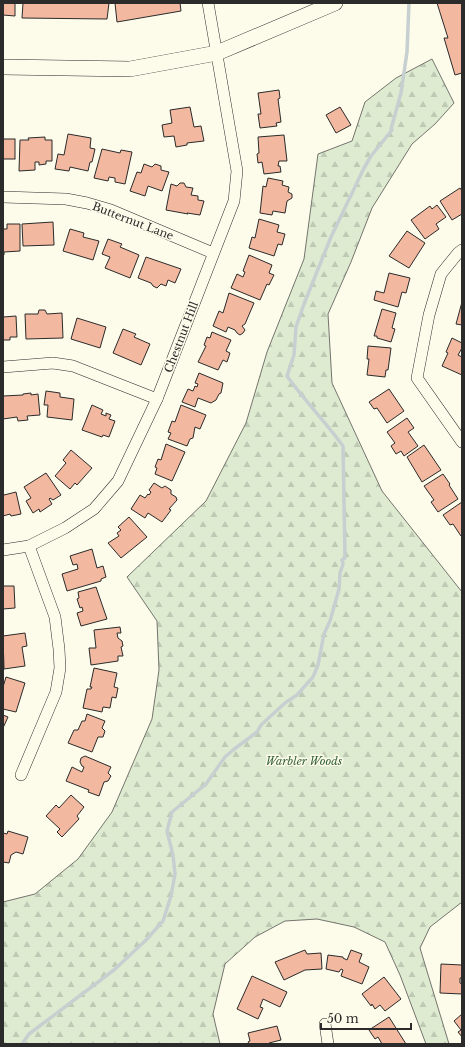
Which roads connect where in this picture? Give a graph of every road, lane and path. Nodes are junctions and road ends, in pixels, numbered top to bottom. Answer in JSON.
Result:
{"nodes":[{"id":1,"x":208,"y":3,"type":"edge"},
{"id":2,"x":335,"y":3,"type":"edge"},
{"id":3,"x":217,"y":54,"type":"junction"},
{"id":4,"x":3,"y":67,"type":"edge"},
{"id":5,"x":3,"y":197,"type":"edge"},
{"id":6,"x":462,"y":250,"type":"edge"},
{"id":7,"x":213,"y":253,"type":"junction"},
{"id":8,"x":3,"y":367,"type":"edge"},
{"id":9,"x":157,"y":399,"type":"junction"},
{"id":10,"x":462,"y":442,"type":"edge"},
{"id":11,"x":30,"y":546,"type":"junction"},
{"id":12,"x":3,"y":550,"type":"edge"},
{"id":13,"x":22,"y":775,"type":"dead end"},
{"id":14,"x":326,"y":1024,"type":"dead end"},
{"id":15,"x":328,"y":1044,"type":"edge"}],
"edges":[{"from":1,"to":3,"type":"street","name":"Chestnut Hill"},
{"from":2,"to":3,"type":"main road"},
{"from":3,"to":4,"type":"main road"},
{"from":3,"to":7,"type":"street","name":"Chestnut Hill"},
{"from":5,"to":7,"type":"street","name":"Butternut Lane"},
{"from":6,"to":10,"type":"street"},
{"from":7,"to":9,"type":"street","name":"Chestnut Hill"},
{"from":8,"to":9,"type":"street"},
{"from":9,"to":11,"type":"street","name":"Chestnut Hill"},
{"from":11,"to":12,"type":"street","name":"Chestnut Hill"},
{"from":11,"to":13,"type":"street"},
{"from":14,"to":15,"type":"street"}]}
